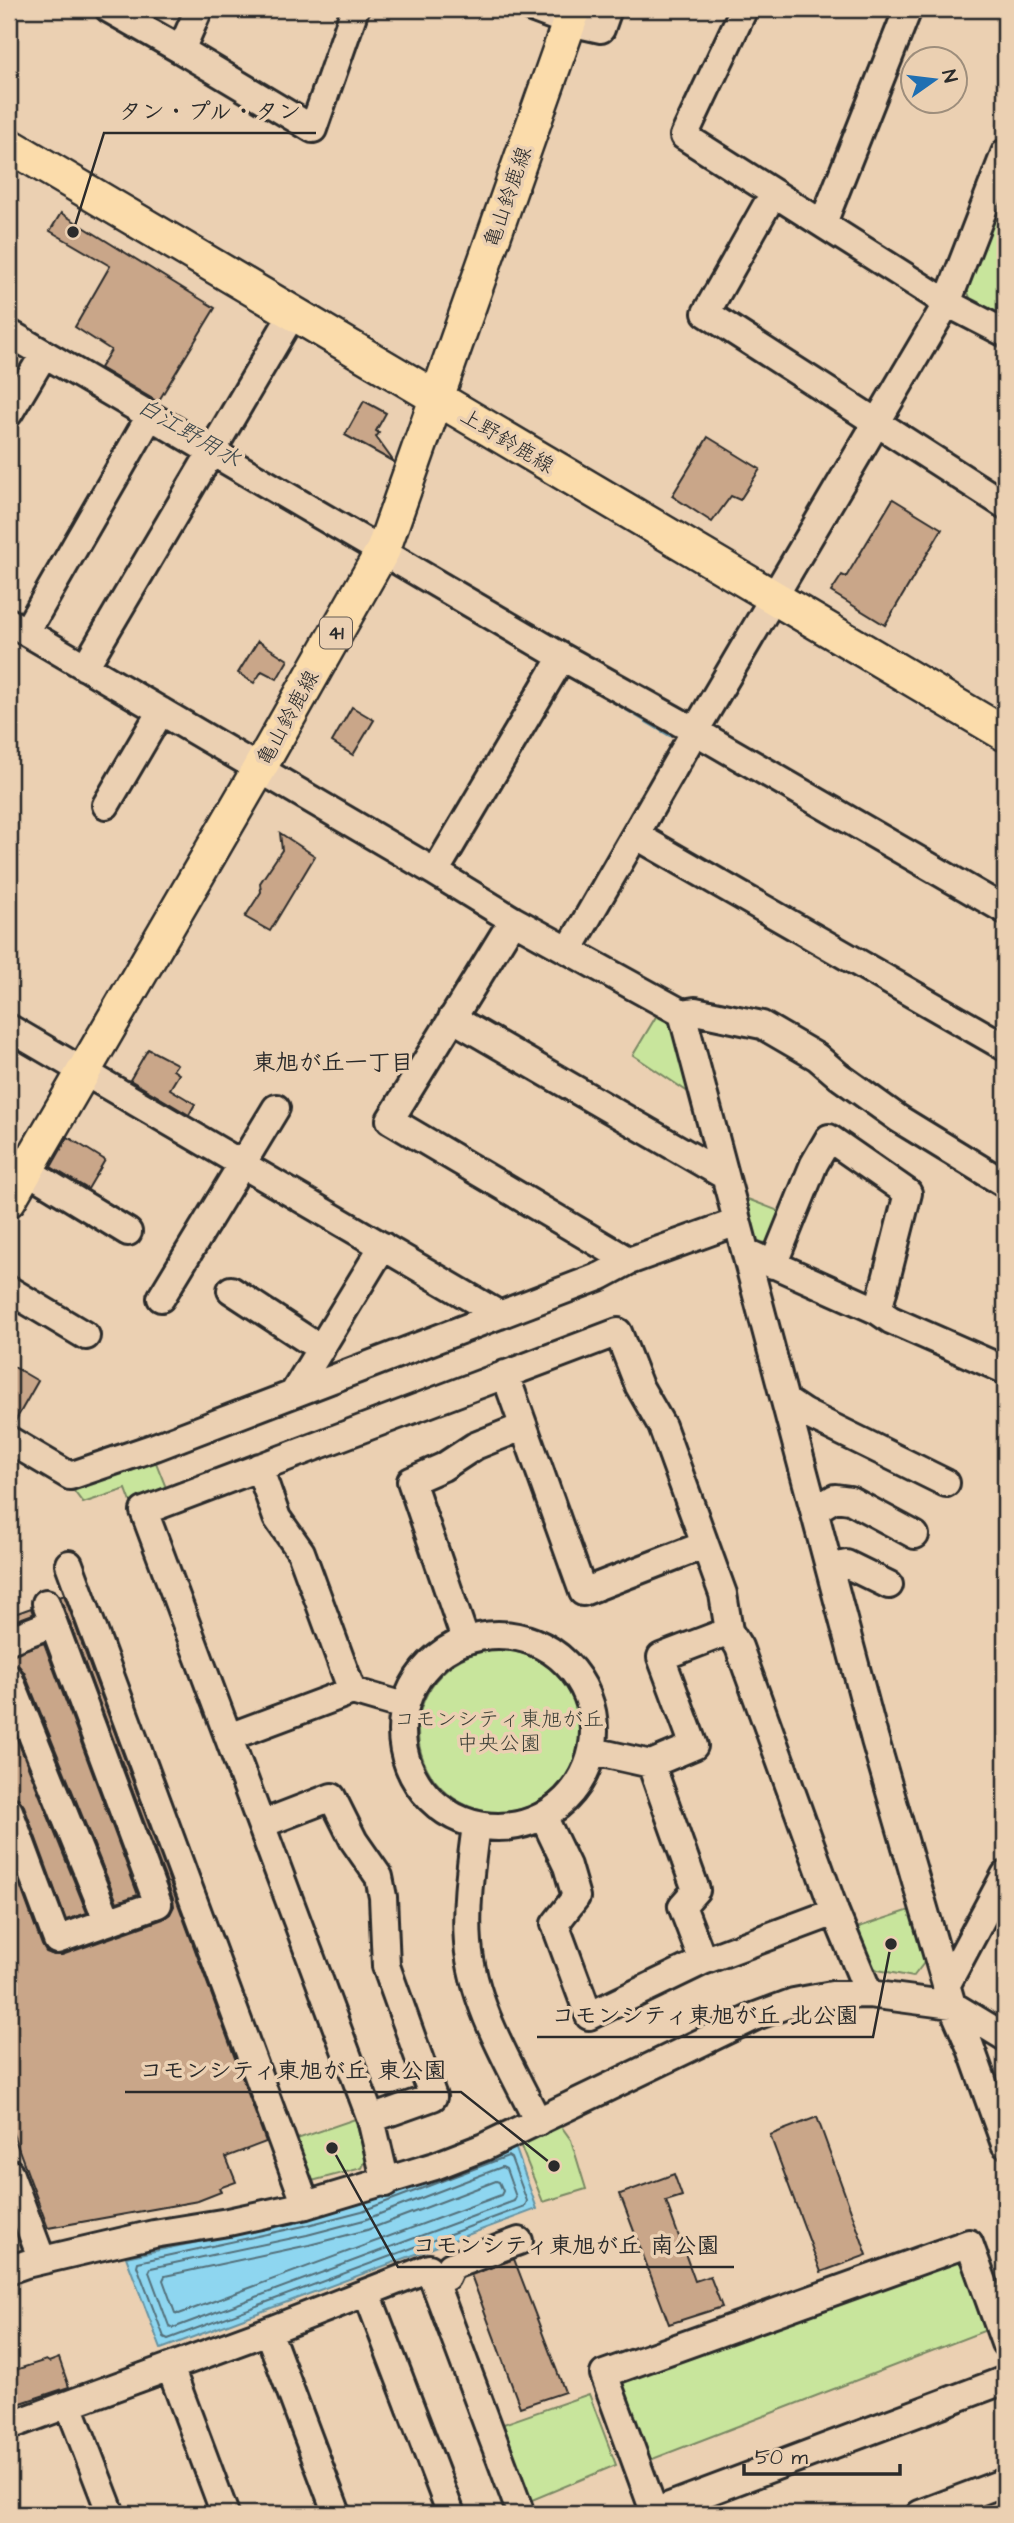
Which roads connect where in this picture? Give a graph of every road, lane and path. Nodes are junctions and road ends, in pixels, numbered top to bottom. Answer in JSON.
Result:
{"nodes":[{"id":1,"x":109,"y":9,"type":"edge"},
{"id":2,"x":199,"y":9,"type":"edge"},
{"id":3,"x":355,"y":9,"type":"edge"},
{"id":4,"x":608,"y":9,"type":"edge"},
{"id":5,"x":744,"y":9,"type":"edge"},
{"id":6,"x":908,"y":9,"type":"edge"},
{"id":7,"x":553,"y":12,"type":"edge"},
{"id":8,"x":181,"y":50,"type":"junction"},
{"id":9,"x":9,"y":145,"type":"edge"},
{"id":10,"x":1005,"y":153,"type":"edge"},
{"id":11,"x":774,"y":194,"type":"junction"},
{"id":12,"x":823,"y":223,"type":"junction"},
{"id":13,"x":947,"y":303,"type":"junction"},
{"id":14,"x":293,"y":313,"type":"junction"},
{"id":15,"x":9,"y":333,"type":"edge"},
{"id":16,"x":1005,"y":334,"type":"edge"},
{"id":17,"x":39,"y":361,"type":"junction"},
{"id":18,"x":437,"y":399,"type":"junction"},
{"id":19,"x":9,"y":413,"type":"edge"},
{"id":20,"x":875,"y":423,"type":"junction"},
{"id":21,"x":146,"y":424,"type":"junction"},
{"id":22,"x":207,"y":459,"type":"junction"},
{"id":23,"x":1005,"y":505,"type":"edge"},
{"id":24,"x":383,"y":550,"type":"junction"},
{"id":25,"x":773,"y":598,"type":"junction"},
{"id":26,"x":17,"y":627,"type":"edge"},
{"id":27,"x":562,"y":657,"type":"junction"},
{"id":28,"x":85,"y":667,"type":"junction"},
{"id":29,"x":161,"y":711,"type":"junction"},
{"id":30,"x":695,"y":731,"type":"junction"},
{"id":31,"x":1005,"y":734,"type":"edge"},
{"id":32,"x":259,"y":769,"type":"junction"},
{"id":33,"x":106,"y":805,"type":"dead end"},
{"id":34,"x":637,"y":836,"type":"junction"},
{"id":35,"x":435,"y":872,"type":"junction"},
{"id":36,"x":1005,"y":910,"type":"edge"},
{"id":37,"x":513,"y":920,"type":"junction"},
{"id":38,"x":569,"y":950,"type":"junction"},
{"id":39,"x":682,"y":1013,"type":"junction"},
{"id":40,"x":452,"y":1018,"type":"junction"},
{"id":41,"x":9,"y":1028,"type":"edge"},
{"id":42,"x":1005,"y":1047,"type":"edge"},
{"id":43,"x":83,"y":1071,"type":"junction"},
{"id":44,"x":276,"y":1108,"type":"dead end"},
{"id":45,"x":241,"y":1164,"type":"junction"},
{"id":46,"x":26,"y":1170,"type":"junction"},
{"id":47,"x":724,"y":1176,"type":"junction"},
{"id":48,"x":1005,"y":1184,"type":"edge"},
{"id":49,"x":9,"y":1200,"type":"edge"},
{"id":50,"x":737,"y":1222,"type":"junction"},
{"id":51,"x":128,"y":1232,"type":"dead end"},
{"id":52,"x":383,"y":1246,"type":"junction"},
{"id":53,"x":746,"y":1252,"type":"junction"},
{"id":54,"x":629,"y":1261,"type":"junction"},
{"id":55,"x":773,"y":1265,"type":"junction"},
{"id":56,"x":9,"y":1290,"type":"edge"},
{"id":57,"x":231,"y":1290,"type":"dead end"},
{"id":58,"x":161,"y":1298,"type":"dead end"},
{"id":59,"x":878,"y":1311,"type":"junction"},
{"id":60,"x":500,"y":1315,"type":"junction"},
{"id":61,"x":86,"y":1336,"type":"dead end"},
{"id":62,"x":321,"y":1349,"type":"junction"},
{"id":63,"x":1005,"y":1370,"type":"edge"},
{"id":64,"x":505,"y":1374,"type":"junction"},
{"id":65,"x":293,"y":1394,"type":"junction"},
{"id":66,"x":786,"y":1401,"type":"junction"},
{"id":67,"x":522,"y":1427,"type":"junction"},
{"id":68,"x":9,"y":1440,"type":"edge"},
{"id":69,"x":259,"y":1467,"type":"junction"},
{"id":70,"x":946,"y":1483,"type":"dead end"},
{"id":71,"x":815,"y":1510,"type":"junction"},
{"id":72,"x":915,"y":1535,"type":"dead end"},
{"id":73,"x":704,"y":1545,"type":"junction"},
{"id":74,"x":69,"y":1564,"type":"dead end"},
{"id":75,"x":830,"y":1568,"type":"junction"},
{"id":76,"x":889,"y":1585,"type":"dead end"},
{"id":77,"x":729,"y":1631,"type":"junction"},
{"id":78,"x":465,"y":1639,"type":"junction"},
{"id":79,"x":9,"y":1640,"type":"edge"},
{"id":80,"x":9,"y":1678,"type":"edge"},
{"id":81,"x":352,"y":1691,"type":"junction"},
{"id":82,"x":404,"y":1706,"type":"junction"},
{"id":83,"x":229,"y":1737,"type":"junction"},
{"id":84,"x":593,"y":1751,"type":"junction"},
{"id":85,"x":651,"y":1764,"type":"junction"},
{"id":86,"x":9,"y":1811,"type":"edge"},
{"id":87,"x":543,"y":1816,"type":"junction"},
{"id":88,"x":262,"y":1824,"type":"junction"},
{"id":89,"x":476,"y":1825,"type":"junction"},
{"id":90,"x":1002,"y":1889,"type":"edge"},
{"id":91,"x":835,"y":1912,"type":"junction"},
{"id":92,"x":108,"y":1922,"type":"junction"},
{"id":93,"x":703,"y":1961,"type":"junction"},
{"id":94,"x":869,"y":1994,"type":"junction"},
{"id":95,"x":949,"y":1996,"type":"junction"},
{"id":96,"x":1005,"y":2037,"type":"edge"},
{"id":97,"x":371,"y":2119,"type":"junction"},
{"id":98,"x":538,"y":2122,"type":"junction"},
{"id":99,"x":1005,"y":2144,"type":"edge"},
{"id":100,"x":9,"y":2172,"type":"edge"},
{"id":101,"x":386,"y":2183,"type":"junction"},
{"id":102,"x":306,"y":2205,"type":"junction"},
{"id":103,"x":9,"y":2214,"type":"edge"},
{"id":104,"x":520,"y":2241,"type":"dead end"},
{"id":105,"x":26,"y":2264,"type":"edge"},
{"id":106,"x":434,"y":2281,"type":"junction"},
{"id":107,"x":367,"y":2293,"type":"junction"},
{"id":108,"x":268,"y":2331,"type":"junction"},
{"id":109,"x":1005,"y":2343,"type":"edge"},
{"id":110,"x":170,"y":2367,"type":"junction"},
{"id":111,"x":1005,"y":2380,"type":"edge"},
{"id":112,"x":69,"y":2405,"type":"junction"},
{"id":113,"x":9,"y":2426,"type":"edge"},
{"id":114,"x":1005,"y":2482,"type":"edge"},
{"id":115,"x":654,"y":2513,"type":"edge"},
{"id":116,"x":111,"y":2514,"type":"edge"},
{"id":117,"x":225,"y":2514,"type":"edge"},
{"id":118,"x":337,"y":2514,"type":"edge"},
{"id":119,"x":451,"y":2514,"type":"edge"},
{"id":120,"x":521,"y":2514,"type":"edge"},
{"id":121,"x":920,"y":2514,"type":"edge"}],
"edges":[{"from":1,"to":8,"type":"street"},
{"from":2,"to":8,"type":"street"},
{"from":3,"to":8,"type":"street"},
{"from":4,"to":7,"type":"street"},
{"from":5,"to":11,"type":"street"},
{"from":6,"to":12,"type":"street"},
{"from":7,"to":18,"type":"main road","name":"亀山鈴鹿線","number":"41"},
{"from":9,"to":14,"type":"main road","name":"上野鈴鹿線"},
{"from":10,"to":13,"type":"street"},
{"from":11,"to":12,"type":"street"},
{"from":11,"to":20,"type":"street"},
{"from":12,"to":13,"type":"street"},
{"from":13,"to":16,"type":"street"},
{"from":13,"to":20,"type":"street"},
{"from":14,"to":18,"type":"main road","name":"上野鈴鹿線"},
{"from":14,"to":22,"type":"street"},
{"from":15,"to":17,"type":"street"},
{"from":17,"to":19,"type":"street"},
{"from":17,"to":21,"type":"street"},
{"from":18,"to":24,"type":"main road","name":"亀山鈴鹿線","number":"41"},
{"from":18,"to":25,"type":"main road","name":"上野鈴鹿線"},
{"from":20,"to":23,"type":"street"},
{"from":20,"to":25,"type":"street"},
{"from":21,"to":22,"type":"street"},
{"from":21,"to":26,"type":"street"},
{"from":22,"to":24,"type":"street"},
{"from":22,"to":28,"type":"street"},
{"from":24,"to":27,"type":"street"},
{"from":24,"to":32,"type":"main road","name":"亀山鈴鹿線","number":"41"},
{"from":25,"to":30,"type":"street"},
{"from":25,"to":31,"type":"main road","name":"上野鈴鹿線"},
{"from":26,"to":28,"type":"street"},
{"from":27,"to":30,"type":"street"},
{"from":27,"to":35,"type":"street"},
{"from":28,"to":29,"type":"street"},
{"from":29,"to":32,"type":"street"},
{"from":29,"to":33,"type":"street"},
{"from":30,"to":34,"type":"street"},
{"from":30,"to":36,"type":"street"},
{"from":32,"to":35,"type":"street"},
{"from":32,"to":43,"type":"main road","name":"亀山鈴鹿線","number":"41"},
{"from":34,"to":38,"type":"street"},
{"from":34,"to":42,"type":"street"},
{"from":35,"to":37,"type":"street"},
{"from":37,"to":38,"type":"street"},
{"from":37,"to":40,"type":"street"},
{"from":38,"to":39,"type":"street"},
{"from":39,"to":47,"type":"street"},
{"from":39,"to":48,"type":"street"},
{"from":40,"to":47,"type":"street"},
{"from":40,"to":54,"type":"street"},
{"from":41,"to":43,"type":"street"},
{"from":43,"to":45,"type":"street"},
{"from":43,"to":46,"type":"main road","name":"亀山鈴鹿線","number":"41"},
{"from":44,"to":45,"type":"street"},
{"from":45,"to":52,"type":"street"},
{"from":45,"to":58,"type":"street"},
{"from":46,"to":49,"type":"main road","name":"亀山鈴鹿線","number":"41"},
{"from":46,"to":51,"type":"street"},
{"from":47,"to":50,"type":"street"},
{"from":50,"to":53,"type":"street"},
{"from":50,"to":54,"type":"street"},
{"from":52,"to":60,"type":"street"},
{"from":52,"to":62,"type":"street"},
{"from":53,"to":55,"type":"street"},
{"from":53,"to":66,"type":"street"},
{"from":54,"to":60,"type":"street"},
{"from":55,"to":59,"type":"street"},
{"from":55,"to":59,"type":"street"},
{"from":56,"to":61,"type":"street"},
{"from":57,"to":62,"type":"street"},
{"from":59,"to":63,"type":"street"},
{"from":60,"to":65,"type":"street"},
{"from":62,"to":65,"type":"street"},
{"from":64,"to":67,"type":"street"},
{"from":64,"to":69,"type":"street"},
{"from":64,"to":73,"type":"street"},
{"from":65,"to":68,"type":"street"},
{"from":66,"to":70,"type":"street"},
{"from":66,"to":71,"type":"street"},
{"from":67,"to":73,"type":"street"},
{"from":67,"to":78,"type":"street"},
{"from":69,"to":81,"type":"street"},
{"from":69,"to":83,"type":"street"},
{"from":71,"to":72,"type":"street"},
{"from":71,"to":75,"type":"street"},
{"from":73,"to":77,"type":"street"},
{"from":74,"to":102,"type":"street"},
{"from":75,"to":76,"type":"street"},
{"from":75,"to":95,"type":"street"},
{"from":77,"to":85,"type":"street"},
{"from":77,"to":91,"type":"street"},
{"from":78,"to":82,"type":"street"},
{"from":78,"to":84,"type":"street"},
{"from":79,"to":92,"type":"street"},
{"from":80,"to":92,"type":"street"},
{"from":81,"to":82,"type":"street"},
{"from":81,"to":83,"type":"street"},
{"from":82,"to":89,"type":"street"},
{"from":83,"to":88,"type":"street"},
{"from":84,"to":85,"type":"street"},
{"from":84,"to":87,"type":"street"},
{"from":85,"to":93,"type":"street"},
{"from":86,"to":92,"type":"street"},
{"from":87,"to":89,"type":"street"},
{"from":87,"to":93,"type":"street"},
{"from":88,"to":97,"type":"street"},
{"from":88,"to":97,"type":"street"},
{"from":89,"to":98,"type":"street"},
{"from":90,"to":95,"type":"street"},
{"from":91,"to":93,"type":"street"},
{"from":91,"to":94,"type":"street"},
{"from":94,"to":95,"type":"street"},
{"from":94,"to":98,"type":"street"},
{"from":95,"to":96,"type":"street"},
{"from":95,"to":99,"type":"street"},
{"from":97,"to":101,"type":"street"},
{"from":98,"to":101,"type":"street"},
{"from":100,"to":105,"type":"street"},
{"from":101,"to":102,"type":"street"},
{"from":102,"to":105,"type":"street"},
{"from":103,"to":105,"type":"street"},
{"from":104,"to":106,"type":"street"},
{"from":106,"to":107,"type":"street"},
{"from":106,"to":120,"type":"street"},
{"from":107,"to":108,"type":"street"},
{"from":107,"to":119,"type":"street"},
{"from":108,"to":110,"type":"street"},
{"from":108,"to":118,"type":"street"},
{"from":109,"to":115,"type":"street"},
{"from":110,"to":112,"type":"street"},
{"from":110,"to":117,"type":"street"},
{"from":111,"to":115,"type":"street"},
{"from":112,"to":113,"type":"street"},
{"from":112,"to":116,"type":"street"},
{"from":114,"to":121,"type":"street"}]}
